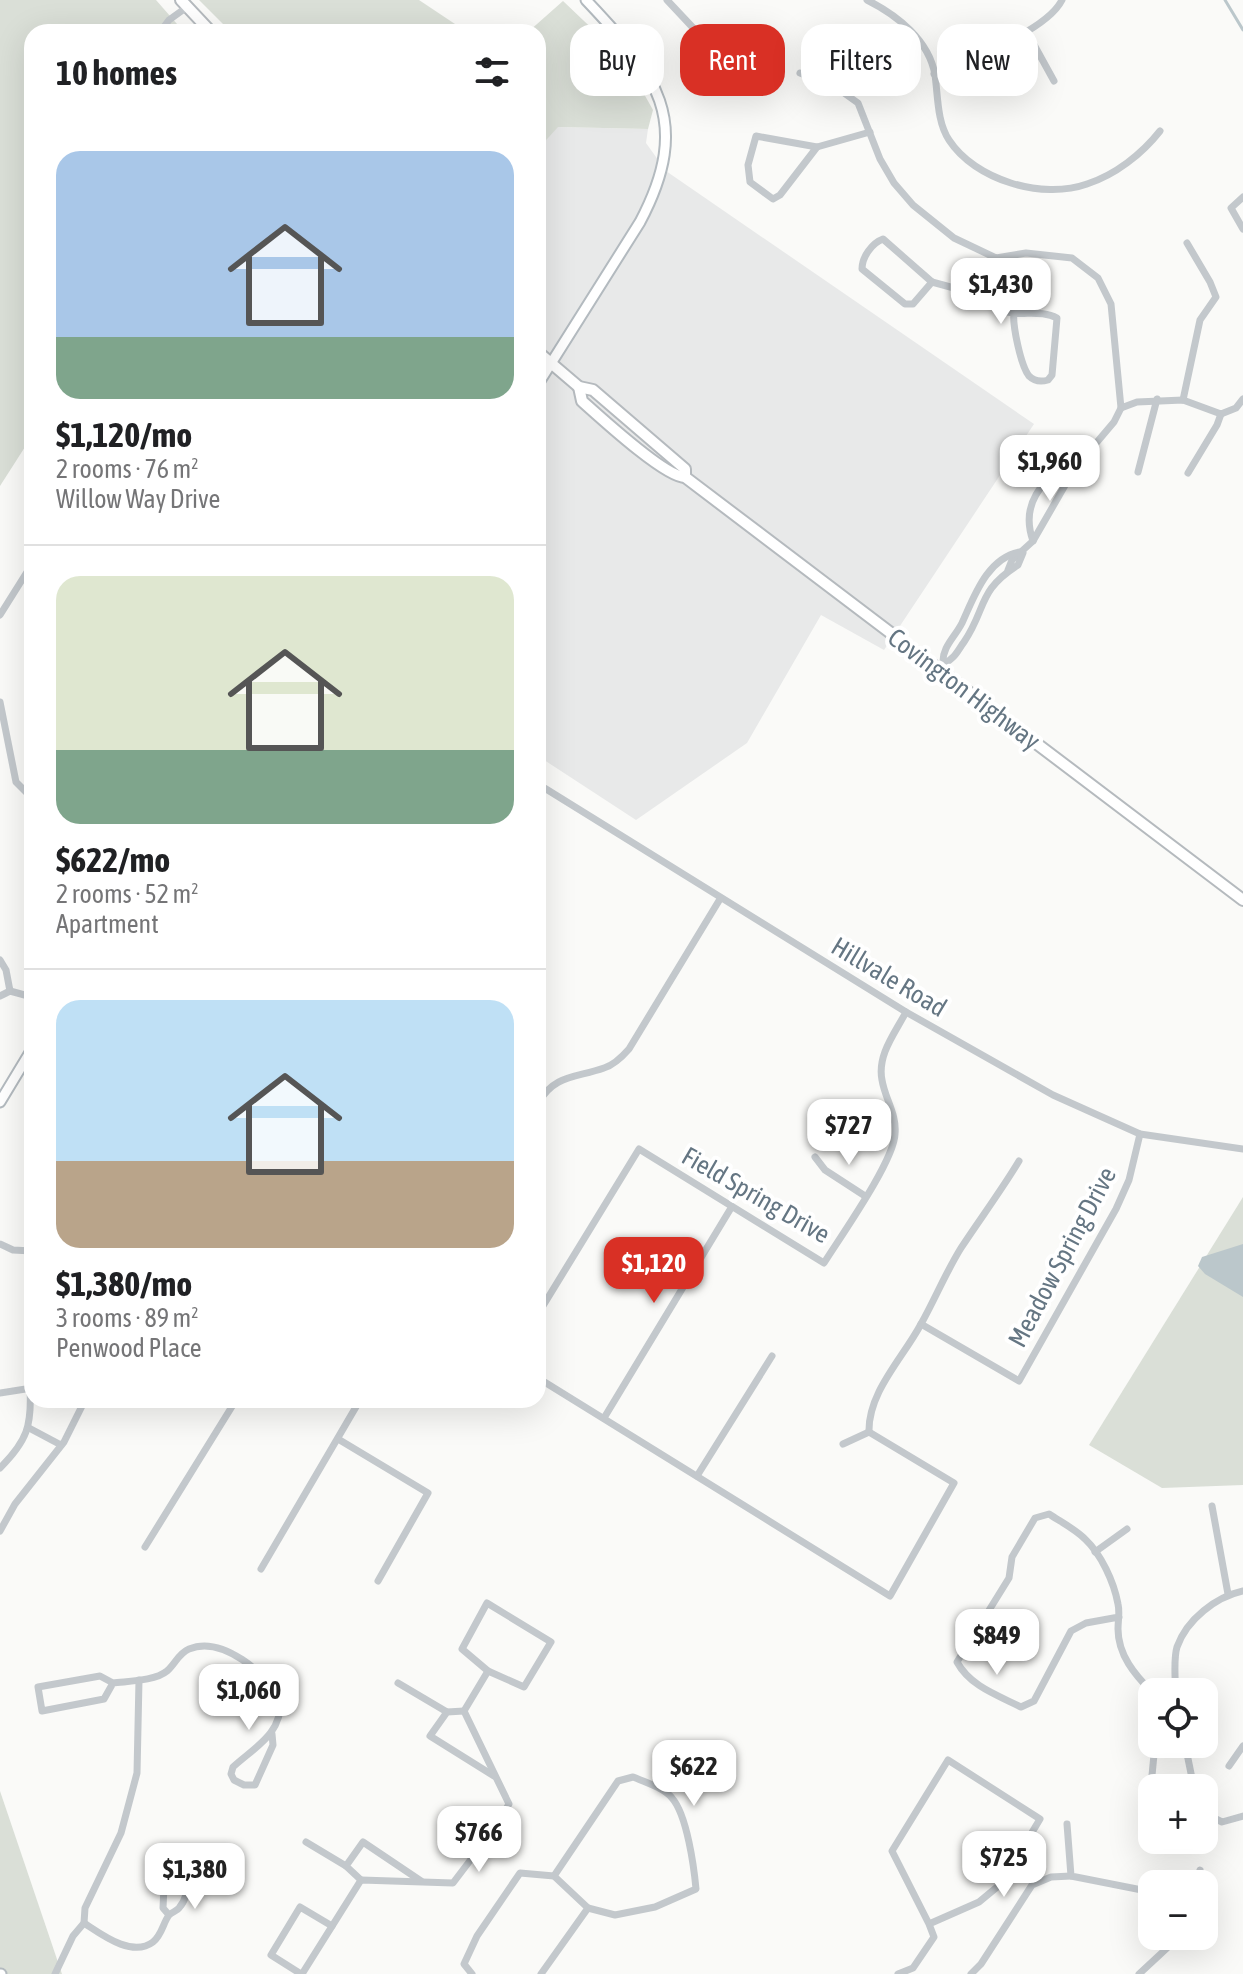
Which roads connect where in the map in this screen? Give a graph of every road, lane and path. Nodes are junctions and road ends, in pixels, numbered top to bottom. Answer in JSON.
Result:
{"nodes":[{"id":1,"x":586,"y":0,"type":"edge"},
{"id":2,"x":667,"y":0,"type":"edge"},
{"id":3,"x":867,"y":0,"type":"edge"},
{"id":4,"x":1062,"y":0,"type":"edge"},
{"id":5,"x":184,"y":3,"type":"edge"},
{"id":6,"x":166,"y":24,"type":"edge"},
{"id":7,"x":204,"y":24,"type":"edge"},
{"id":8,"x":690,"y":24,"type":"edge"},
{"id":9,"x":1037,"y":24,"type":"edge"},
{"id":10,"x":1038,"y":52,"type":"edge"},
{"id":11,"x":800,"y":73,"type":"dead end"},
{"id":12,"x":937,"y":73,"type":"edge"},
{"id":13,"x":934,"y":74,"type":"junction"},
{"id":14,"x":1054,"y":81,"type":"dead end"},
{"id":15,"x":1160,"y":131,"type":"dead end"},
{"id":16,"x":870,"y":132,"type":"junction"},
{"id":17,"x":817,"y":147,"type":"junction"},
{"id":18,"x":1243,"y":197,"type":"edge"},
{"id":19,"x":1243,"y":229,"type":"edge"},
{"id":20,"x":1187,"y":243,"type":"dead end"},
{"id":21,"x":996,"y":258,"type":"junction"},
{"id":22,"x":932,"y":282,"type":"junction"},
{"id":23,"x":980,"y":287,"type":"junction"},
{"id":24,"x":1014,"y":311,"type":"junction"},
{"id":25,"x":546,"y":360,"type":"edge"},
{"id":26,"x":551,"y":365,"type":"junction"},
{"id":27,"x":546,"y":372,"type":"edge"},
{"id":28,"x":1157,"y":399,"type":"junction"},
{"id":29,"x":1243,"y":399,"type":"edge"},
{"id":30,"x":1183,"y":400,"type":"junction"},
{"id":31,"x":1121,"y":408,"type":"junction"},
{"id":32,"x":1221,"y":414,"type":"junction"},
{"id":33,"x":1075,"y":468,"type":"junction"},
{"id":34,"x":1138,"y":472,"type":"dead end"},
{"id":35,"x":1188,"y":473,"type":"dead end"},
{"id":36,"x":1033,"y":541,"type":"junction"},
{"id":37,"x":1024,"y":551,"type":"junction"},
{"id":38,"x":996,"y":567,"type":"junction"},
{"id":39,"x":1006,"y":572,"type":"junction"},
{"id":40,"x":24,"y":577,"type":"edge"},
{"id":41,"x":0,"y":615,"type":"edge"},
{"id":42,"x":940,"y":666,"type":"junction"},
{"id":43,"x":0,"y":702,"type":"edge"},
{"id":44,"x":546,"y":789,"type":"edge"},
{"id":45,"x":24,"y":790,"type":"edge"},
{"id":46,"x":720,"y":899,"type":"junction"},
{"id":47,"x":1243,"y":900,"type":"edge"},
{"id":48,"x":0,"y":960,"type":"edge"},
{"id":49,"x":10,"y":991,"type":"junction"},
{"id":50,"x":24,"y":995,"type":"edge"},
{"id":51,"x":0,"y":996,"type":"edge"},
{"id":52,"x":906,"y":1012,"type":"junction"},
{"id":53,"x":24,"y":1062,"type":"edge"},
{"id":54,"x":547,"y":1088,"type":"edge"},
{"id":55,"x":0,"y":1102,"type":"edge"},
{"id":56,"x":1140,"y":1134,"type":"junction"},
{"id":57,"x":1243,"y":1149,"type":"edge"},
{"id":58,"x":815,"y":1157,"type":"dead end"},
{"id":59,"x":1019,"y":1161,"type":"dead end"},
{"id":60,"x":865,"y":1196,"type":"junction"},
{"id":61,"x":731,"y":1208,"type":"junction"},
{"id":62,"x":0,"y":1244,"type":"edge"},
{"id":63,"x":24,"y":1251,"type":"edge"},
{"id":64,"x":546,"y":1301,"type":"edge"},
{"id":65,"x":921,"y":1324,"type":"junction"},
{"id":66,"x":772,"y":1356,"type":"dead end"},
{"id":67,"x":546,"y":1383,"type":"edge"},
{"id":68,"x":24,"y":1389,"type":"edge"},
{"id":69,"x":0,"y":1393,"type":"edge"},
{"id":70,"x":30,"y":1408,"type":"edge"},
{"id":71,"x":81,"y":1408,"type":"edge"},
{"id":72,"x":231,"y":1408,"type":"edge"},
{"id":73,"x":355,"y":1408,"type":"edge"},
{"id":74,"x":604,"y":1418,"type":"junction"},
{"id":75,"x":29,"y":1428,"type":"junction"},
{"id":76,"x":869,"y":1432,"type":"junction"},
{"id":77,"x":338,"y":1439,"type":"junction"},
{"id":78,"x":843,"y":1444,"type":"dead end"},
{"id":79,"x":61,"y":1445,"type":"junction"},
{"id":80,"x":0,"y":1468,"type":"edge"},
{"id":81,"x":697,"y":1476,"type":"junction"},
{"id":82,"x":1212,"y":1506,"type":"dead end"},
{"id":83,"x":1127,"y":1529,"type":"dead end"},
{"id":84,"x":0,"y":1531,"type":"edge"},
{"id":85,"x":145,"y":1547,"type":"dead end"},
{"id":86,"x":1095,"y":1552,"type":"junction"},
{"id":87,"x":261,"y":1569,"type":"dead end"},
{"id":88,"x":378,"y":1581,"type":"dead end"},
{"id":89,"x":1243,"y":1591,"type":"edge"},
{"id":90,"x":1228,"y":1594,"type":"junction"},
{"id":91,"x":1119,"y":1617,"type":"junction"},
{"id":92,"x":488,"y":1671,"type":"junction"},
{"id":93,"x":1138,"y":1678,"type":"edge"},
{"id":94,"x":1176,"y":1678,"type":"edge"},
{"id":95,"x":139,"y":1680,"type":"junction"},
{"id":96,"x":113,"y":1683,"type":"junction"},
{"id":97,"x":398,"y":1683,"type":"dead end"},
{"id":98,"x":464,"y":1711,"type":"junction"},
{"id":99,"x":447,"y":1712,"type":"junction"},
{"id":100,"x":272,"y":1734,"type":"junction"},
{"id":101,"x":1243,"y":1746,"type":"edge"},
{"id":102,"x":1229,"y":1766,"type":"dead end"},
{"id":103,"x":496,"y":1777,"type":"junction"},
{"id":104,"x":1243,"y":1816,"type":"edge"},
{"id":105,"x":1218,"y":1820,"type":"edge"},
{"id":106,"x":1067,"y":1824,"type":"dead end"},
{"id":107,"x":306,"y":1842,"type":"dead end"},
{"id":108,"x":346,"y":1866,"type":"junction"},
{"id":109,"x":554,"y":1876,"type":"junction"},
{"id":110,"x":1071,"y":1876,"type":"junction"},
{"id":111,"x":361,"y":1880,"type":"junction"},
{"id":112,"x":423,"y":1882,"type":"junction"},
{"id":113,"x":1138,"y":1889,"type":"edge"},
{"id":114,"x":588,"y":1908,"type":"junction"},
{"id":115,"x":169,"y":1915,"type":"junction"},
{"id":116,"x":84,"y":1923,"type":"junction"},
{"id":117,"x":929,"y":1924,"type":"junction"},
{"id":118,"x":332,"y":1926,"type":"junction"},
{"id":119,"x":1165,"y":1950,"type":"edge"},
{"id":120,"x":981,"y":1964,"type":"junction"},
{"id":121,"x":55,"y":1974,"type":"edge"},
{"id":122,"x":302,"y":1974,"type":"edge"},
{"id":123,"x":472,"y":1974,"type":"edge"},
{"id":124,"x":541,"y":1974,"type":"edge"},
{"id":125,"x":898,"y":1974,"type":"edge"},
{"id":126,"x":971,"y":1974,"type":"edge"},
{"id":127,"x":986,"y":1974,"type":"edge"},
{"id":128,"x":1139,"y":1974,"type":"edge"}],
"edges":[{"from":1,"to":26,"type":"street"},
{"from":2,"to":8,"type":"street"},
{"from":3,"to":13,"type":"street"},
{"from":4,"to":9,"type":"street"},
{"from":5,"to":6,"type":"street"},
{"from":5,"to":7,"type":"main road"},
{"from":10,"to":14,"type":"street"},
{"from":11,"to":16,"type":"street"},
{"from":12,"to":13,"type":"street"},
{"from":13,"to":15,"type":"street"},
{"from":16,"to":17,"type":"street"},
{"from":16,"to":21,"type":"street"},
{"from":17,"to":17,"type":"street"},
{"from":18,"to":19,"type":"street"},
{"from":20,"to":30,"type":"street"},
{"from":21,"to":23,"type":"street"},
{"from":21,"to":31,"type":"street"},
{"from":22,"to":22,"type":"street"},
{"from":22,"to":23,"type":"street"},
{"from":23,"to":24,"type":"street"},
{"from":24,"to":24,"type":"street"},
{"from":25,"to":26,"type":"main road","name":"Covington Highway"},
{"from":26,"to":27,"type":"street"},
{"from":26,"to":42,"type":"main road","name":"Covington Highway"},
{"from":28,"to":30,"type":"street"},
{"from":28,"to":31,"type":"street"},
{"from":28,"to":34,"type":"street"},
{"from":29,"to":32,"type":"street"},
{"from":30,"to":32,"type":"street"},
{"from":31,"to":33,"type":"street"},
{"from":32,"to":35,"type":"street"},
{"from":33,"to":36,"type":"street"},
{"from":33,"to":36,"type":"street"},
{"from":36,"to":37,"type":"street"},
{"from":37,"to":38,"type":"street"},
{"from":37,"to":39,"type":"street"},
{"from":38,"to":39,"type":"street"},
{"from":38,"to":42,"type":"street"},
{"from":39,"to":42,"type":"street"},
{"from":40,"to":41,"type":"street"},
{"from":42,"to":47,"type":"main road","name":"Covington Highway"},
{"from":43,"to":45,"type":"street"},
{"from":44,"to":46,"type":"street","name":"Hillvale Road"},
{"from":46,"to":52,"type":"street","name":"Hillvale Road"},
{"from":46,"to":54,"type":"street"},
{"from":48,"to":49,"type":"street"},
{"from":49,"to":50,"type":"street"},
{"from":49,"to":51,"type":"street"},
{"from":52,"to":56,"type":"street","name":"Hillvale Road"},
{"from":52,"to":60,"type":"street","name":"Field Spring Drive"},
{"from":53,"to":55,"type":"street"},
{"from":56,"to":57,"type":"street","name":"Hillvale Road"},
{"from":56,"to":65,"type":"street","name":"Meadow Spring Drive"},
{"from":58,"to":60,"type":"street"},
{"from":59,"to":65,"type":"street"},
{"from":60,"to":61,"type":"street","name":"Field Spring Drive"},
{"from":61,"to":64,"type":"street","name":"Field Spring Drive"},
{"from":61,"to":74,"type":"street"},
{"from":62,"to":63,"type":"street"},
{"from":65,"to":76,"type":"street"},
{"from":66,"to":81,"type":"street"},
{"from":67,"to":74,"type":"street"},
{"from":68,"to":69,"type":"street"},
{"from":70,"to":75,"type":"street"},
{"from":71,"to":79,"type":"street"},
{"from":72,"to":85,"type":"street"},
{"from":73,"to":77,"type":"street"},
{"from":74,"to":81,"type":"street"},
{"from":75,"to":79,"type":"street"},
{"from":75,"to":80,"type":"street"},
{"from":76,"to":78,"type":"street"},
{"from":76,"to":81,"type":"street"},
{"from":77,"to":87,"type":"street"},
{"from":77,"to":88,"type":"street"},
{"from":79,"to":84,"type":"street"},
{"from":82,"to":90,"type":"street"},
{"from":83,"to":86,"type":"street"},
{"from":86,"to":91,"type":"street"},
{"from":86,"to":91,"type":"street"},
{"from":89,"to":90,"type":"street"},
{"from":90,"to":94,"type":"street"},
{"from":91,"to":93,"type":"street"},
{"from":92,"to":92,"type":"street"},
{"from":92,"to":98,"type":"street"},
{"from":95,"to":96,"type":"street"},
{"from":95,"to":100,"type":"street"},
{"from":95,"to":116,"type":"street"},
{"from":96,"to":96,"type":"street"},
{"from":97,"to":99,"type":"street"},
{"from":98,"to":99,"type":"street"},
{"from":98,"to":103,"type":"street"},
{"from":99,"to":103,"type":"street"},
{"from":100,"to":100,"type":"street"},
{"from":101,"to":102,"type":"street"},
{"from":103,"to":112,"type":"street"},
{"from":104,"to":105,"type":"street"},
{"from":106,"to":110,"type":"street"},
{"from":107,"to":108,"type":"street"},
{"from":108,"to":111,"type":"street"},
{"from":108,"to":112,"type":"street"},
{"from":109,"to":114,"type":"street"},
{"from":109,"to":114,"type":"street"},
{"from":109,"to":123,"type":"street"},
{"from":110,"to":113,"type":"street"},
{"from":110,"to":120,"type":"street"},
{"from":111,"to":112,"type":"street"},
{"from":111,"to":118,"type":"street"},
{"from":114,"to":124,"type":"street"},
{"from":115,"to":115,"type":"street"},
{"from":115,"to":116,"type":"street"},
{"from":116,"to":121,"type":"street"},
{"from":117,"to":117,"type":"street"},
{"from":117,"to":125,"type":"street"},
{"from":118,"to":122,"type":"street"},
{"from":118,"to":122,"type":"street"},
{"from":119,"to":128,"type":"street"},
{"from":120,"to":126,"type":"street"},
{"from":120,"to":127,"type":"street"}]}
